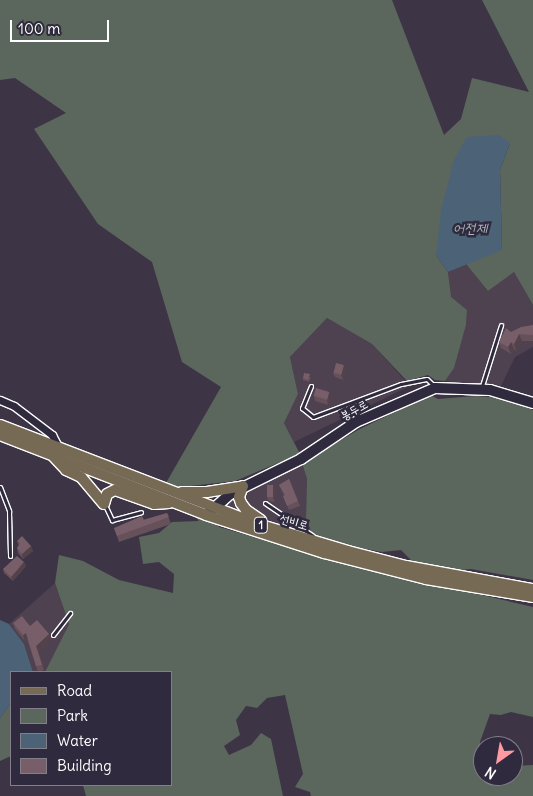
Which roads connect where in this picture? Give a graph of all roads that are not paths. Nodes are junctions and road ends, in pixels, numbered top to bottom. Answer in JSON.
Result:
{"nodes":[{"id":1,"x":501,"y":325,"type":"dead end"},
{"id":2,"x":311,"y":386,"type":"dead end"},
{"id":3,"x":435,"y":388,"type":"junction"},
{"id":4,"x":481,"y":389,"type":"junction"},
{"id":5,"x":0,"y":400,"type":"edge"},
{"id":6,"x":533,"y":403,"type":"edge"},
{"id":7,"x":0,"y":425,"type":"edge"},
{"id":8,"x":0,"y":435,"type":"edge"},
{"id":9,"x":56,"y":451,"type":"junction"},
{"id":10,"x":243,"y":486,"type":"junction"},
{"id":11,"x":0,"y":487,"type":"edge"},
{"id":12,"x":174,"y":492,"type":"junction"},
{"id":13,"x":174,"y":503,"type":"junction"},
{"id":14,"x":265,"y":503,"type":"dead end"},
{"id":15,"x":104,"y":504,"type":"junction"},
{"id":16,"x":141,"y":512,"type":"dead end"},
{"id":17,"x":210,"y":512,"type":"junction"},
{"id":18,"x":280,"y":530,"type":"junction"},
{"id":19,"x":324,"y":544,"type":"junction"},
{"id":20,"x":10,"y":556,"type":"dead end"},
{"id":21,"x":533,"y":589,"type":"edge"},
{"id":22,"x":533,"y":597,"type":"edge"},
{"id":23,"x":70,"y":613,"type":"dead end"},
{"id":24,"x":54,"y":635,"type":"dead end"}],
"edges":[{"from":1,"to":4,"type":"lane"},
{"from":2,"to":3,"type":"lane"},
{"from":3,"to":4,"type":"main road","name":"봉두로"},
{"from":3,"to":10,"type":"main road","name":"봉두로"},
{"from":4,"to":6,"type":"main road","name":"봉두로"},
{"from":5,"to":9,"type":"street"},
{"from":7,"to":9,"type":"main road","name":"선비로","number":"1"},
{"from":8,"to":9,"type":"main road","name":"선비로","number":"1"},
{"from":9,"to":12,"type":"main road","name":"선비로","number":"1"},
{"from":9,"to":13,"type":"main road","name":"선비로","number":"1"},
{"from":9,"to":15,"type":"main road"},
{"from":10,"to":12,"type":"main road"},
{"from":10,"to":17,"type":"main road","name":"봉두로"},
{"from":10,"to":18,"type":"main road"},
{"from":11,"to":20,"type":"lane"},
{"from":12,"to":17,"type":"main road","name":"선비로","number":"1"},
{"from":13,"to":15,"type":"main road"},
{"from":13,"to":17,"type":"main road","name":"선비로","number":"1"},
{"from":14,"to":19,"type":"lane"},
{"from":15,"to":16,"type":"lane"},
{"from":17,"to":18,"type":"main road","name":"선비로","number":"1"},
{"from":17,"to":22,"type":"main road","name":"선비로","number":"1"},
{"from":18,"to":19,"type":"main road","name":"선비로","number":"1"},
{"from":19,"to":21,"type":"main road","name":"선비로","number":"1"},
{"from":23,"to":24,"type":"lane"}]}
